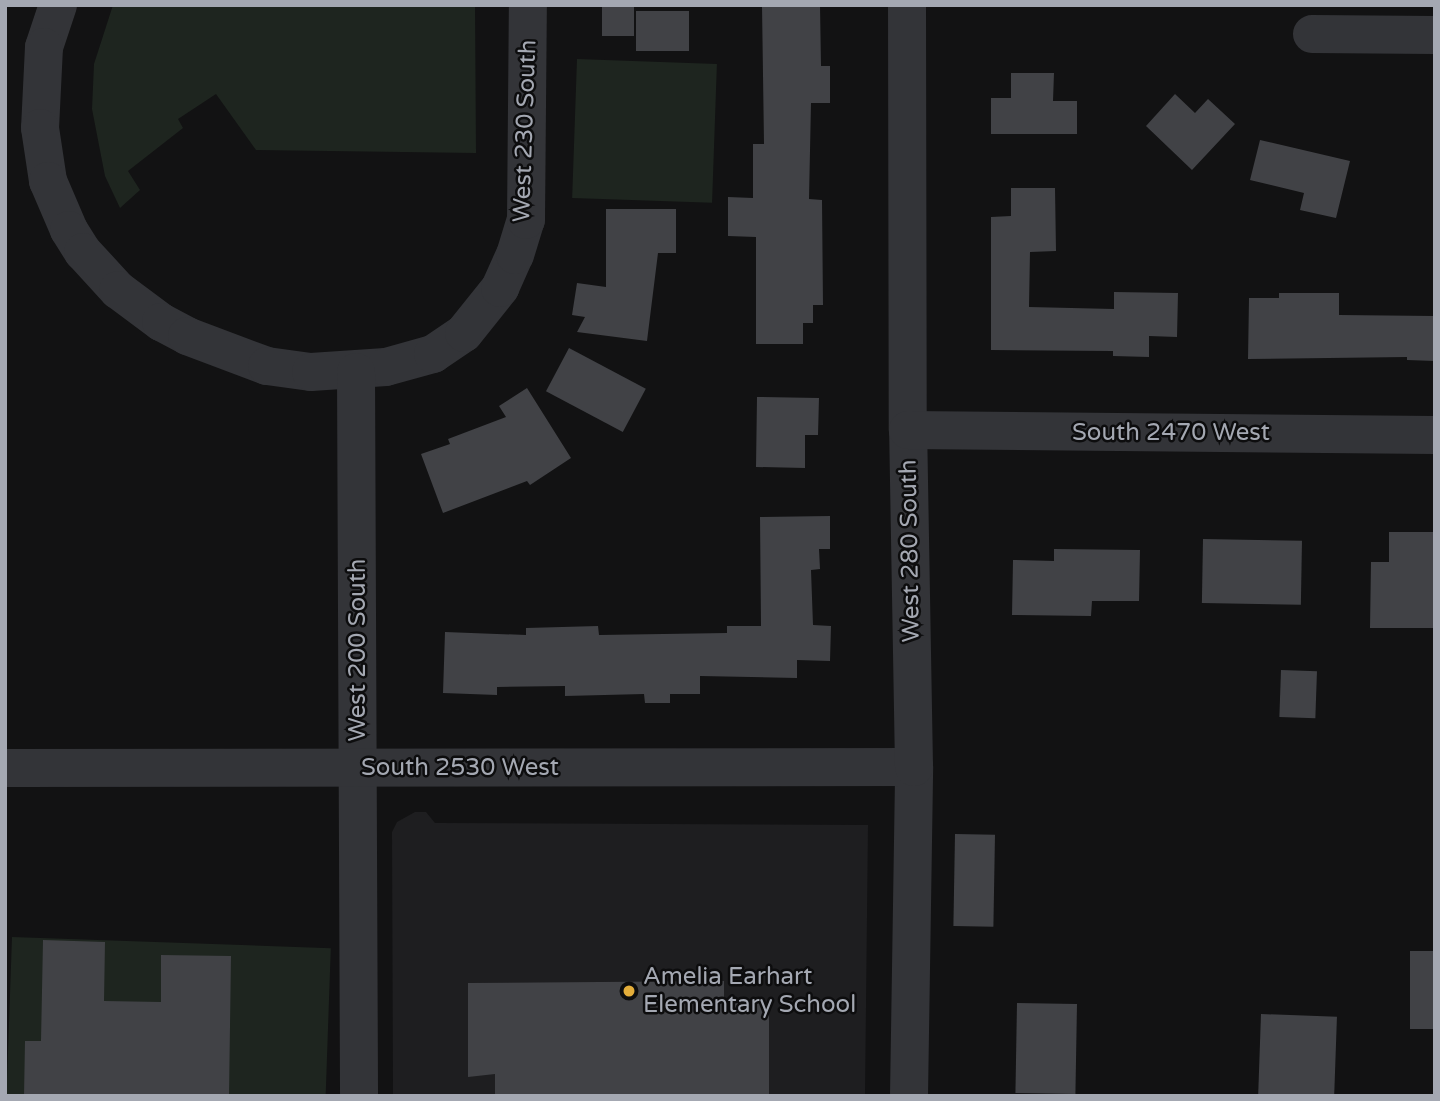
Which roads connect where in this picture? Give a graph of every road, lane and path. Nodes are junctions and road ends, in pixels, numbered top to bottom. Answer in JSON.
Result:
{"nodes":[{"id":1,"x":58,"y":5,"type":"edge"},
{"id":2,"x":528,"y":5,"type":"edge"},
{"id":3,"x":907,"y":5,"type":"edge"},
{"id":4,"x":1312,"y":34,"type":"dead end"},
{"id":5,"x":1435,"y":35,"type":"edge"},
{"id":6,"x":356,"y":372,"type":"junction"},
{"id":7,"x":908,"y":430,"type":"junction"},
{"id":8,"x":1435,"y":435,"type":"edge"},
{"id":9,"x":914,"y":767,"type":"junction"},
{"id":10,"x":5,"y":768,"type":"edge"},
{"id":11,"x":359,"y":768,"type":"junction"},
{"id":12,"x":359,"y":1096,"type":"edge"},
{"id":13,"x":909,"y":1096,"type":"edge"}],
"edges":[{"from":1,"to":6,"type":"street","name":"West 230 South"},
{"from":2,"to":6,"type":"street","name":"West 230 South"},
{"from":3,"to":7,"type":"street","name":"West 280 South"},
{"from":4,"to":5,"type":"street"},
{"from":6,"to":11,"type":"street","name":"West 200 South"},
{"from":7,"to":8,"type":"street","name":"South 2470 West"},
{"from":7,"to":9,"type":"street","name":"West 280 South"},
{"from":9,"to":11,"type":"street","name":"South 2530 West"},
{"from":9,"to":13,"type":"street","name":"West 280 South"},
{"from":10,"to":11,"type":"street","name":"South 2530 West"},
{"from":11,"to":12,"type":"street","name":"West 200 South"}]}
